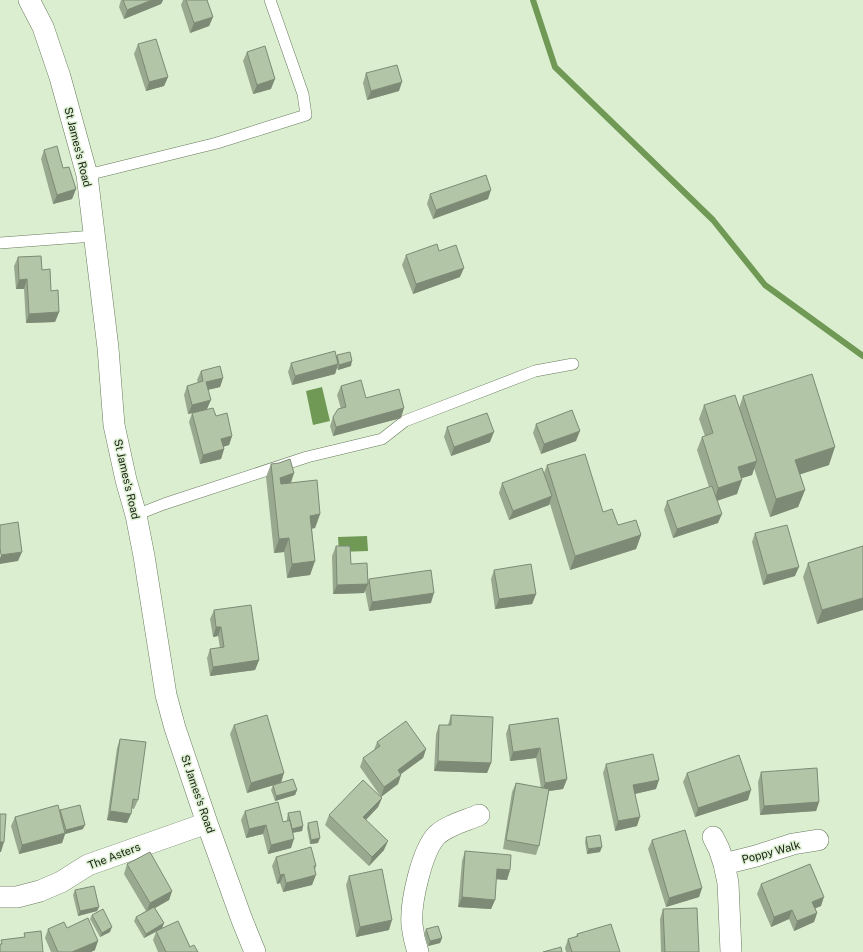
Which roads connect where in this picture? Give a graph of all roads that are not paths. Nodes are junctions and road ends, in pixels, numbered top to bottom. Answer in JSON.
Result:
{"nodes":[{"id":1,"x":29,"y":0,"type":"edge"},
{"id":2,"x":270,"y":0,"type":"edge"},
{"id":3,"x":87,"y":175,"type":"junction"},
{"id":4,"x":94,"y":236,"type":"junction"},
{"id":5,"x":0,"y":243,"type":"edge"},
{"id":6,"x":572,"y":364,"type":"dead end"},
{"id":7,"x":136,"y":515,"type":"junction"},
{"id":8,"x":479,"y":815,"type":"dead end"},
{"id":9,"x":207,"y":823,"type":"junction"},
{"id":10,"x":713,"y":837,"type":"dead end"},
{"id":11,"x":818,"y":840,"type":"dead end"},
{"id":12,"x":724,"y":864,"type":"junction"},
{"id":13,"x":0,"y":897,"type":"edge"},
{"id":14,"x":255,"y":952,"type":"edge"},
{"id":15,"x":418,"y":952,"type":"edge"},
{"id":16,"x":731,"y":952,"type":"edge"}],
"edges":[{"from":1,"to":3,"type":"street","name":"St James's Road"},
{"from":2,"to":3,"type":"lane"},
{"from":3,"to":4,"type":"street","name":"St James's Road"},
{"from":4,"to":5,"type":"lane"},
{"from":4,"to":7,"type":"street","name":"St James's Road"},
{"from":6,"to":7,"type":"lane"},
{"from":7,"to":9,"type":"street","name":"St James's Road"},
{"from":8,"to":15,"type":"street"},
{"from":9,"to":13,"type":"street","name":"The Asters"},
{"from":9,"to":14,"type":"street","name":"St James's Road"},
{"from":10,"to":12,"type":"street"},
{"from":11,"to":12,"type":"street","name":"Poppy Walk"},
{"from":12,"to":16,"type":"street"}]}
